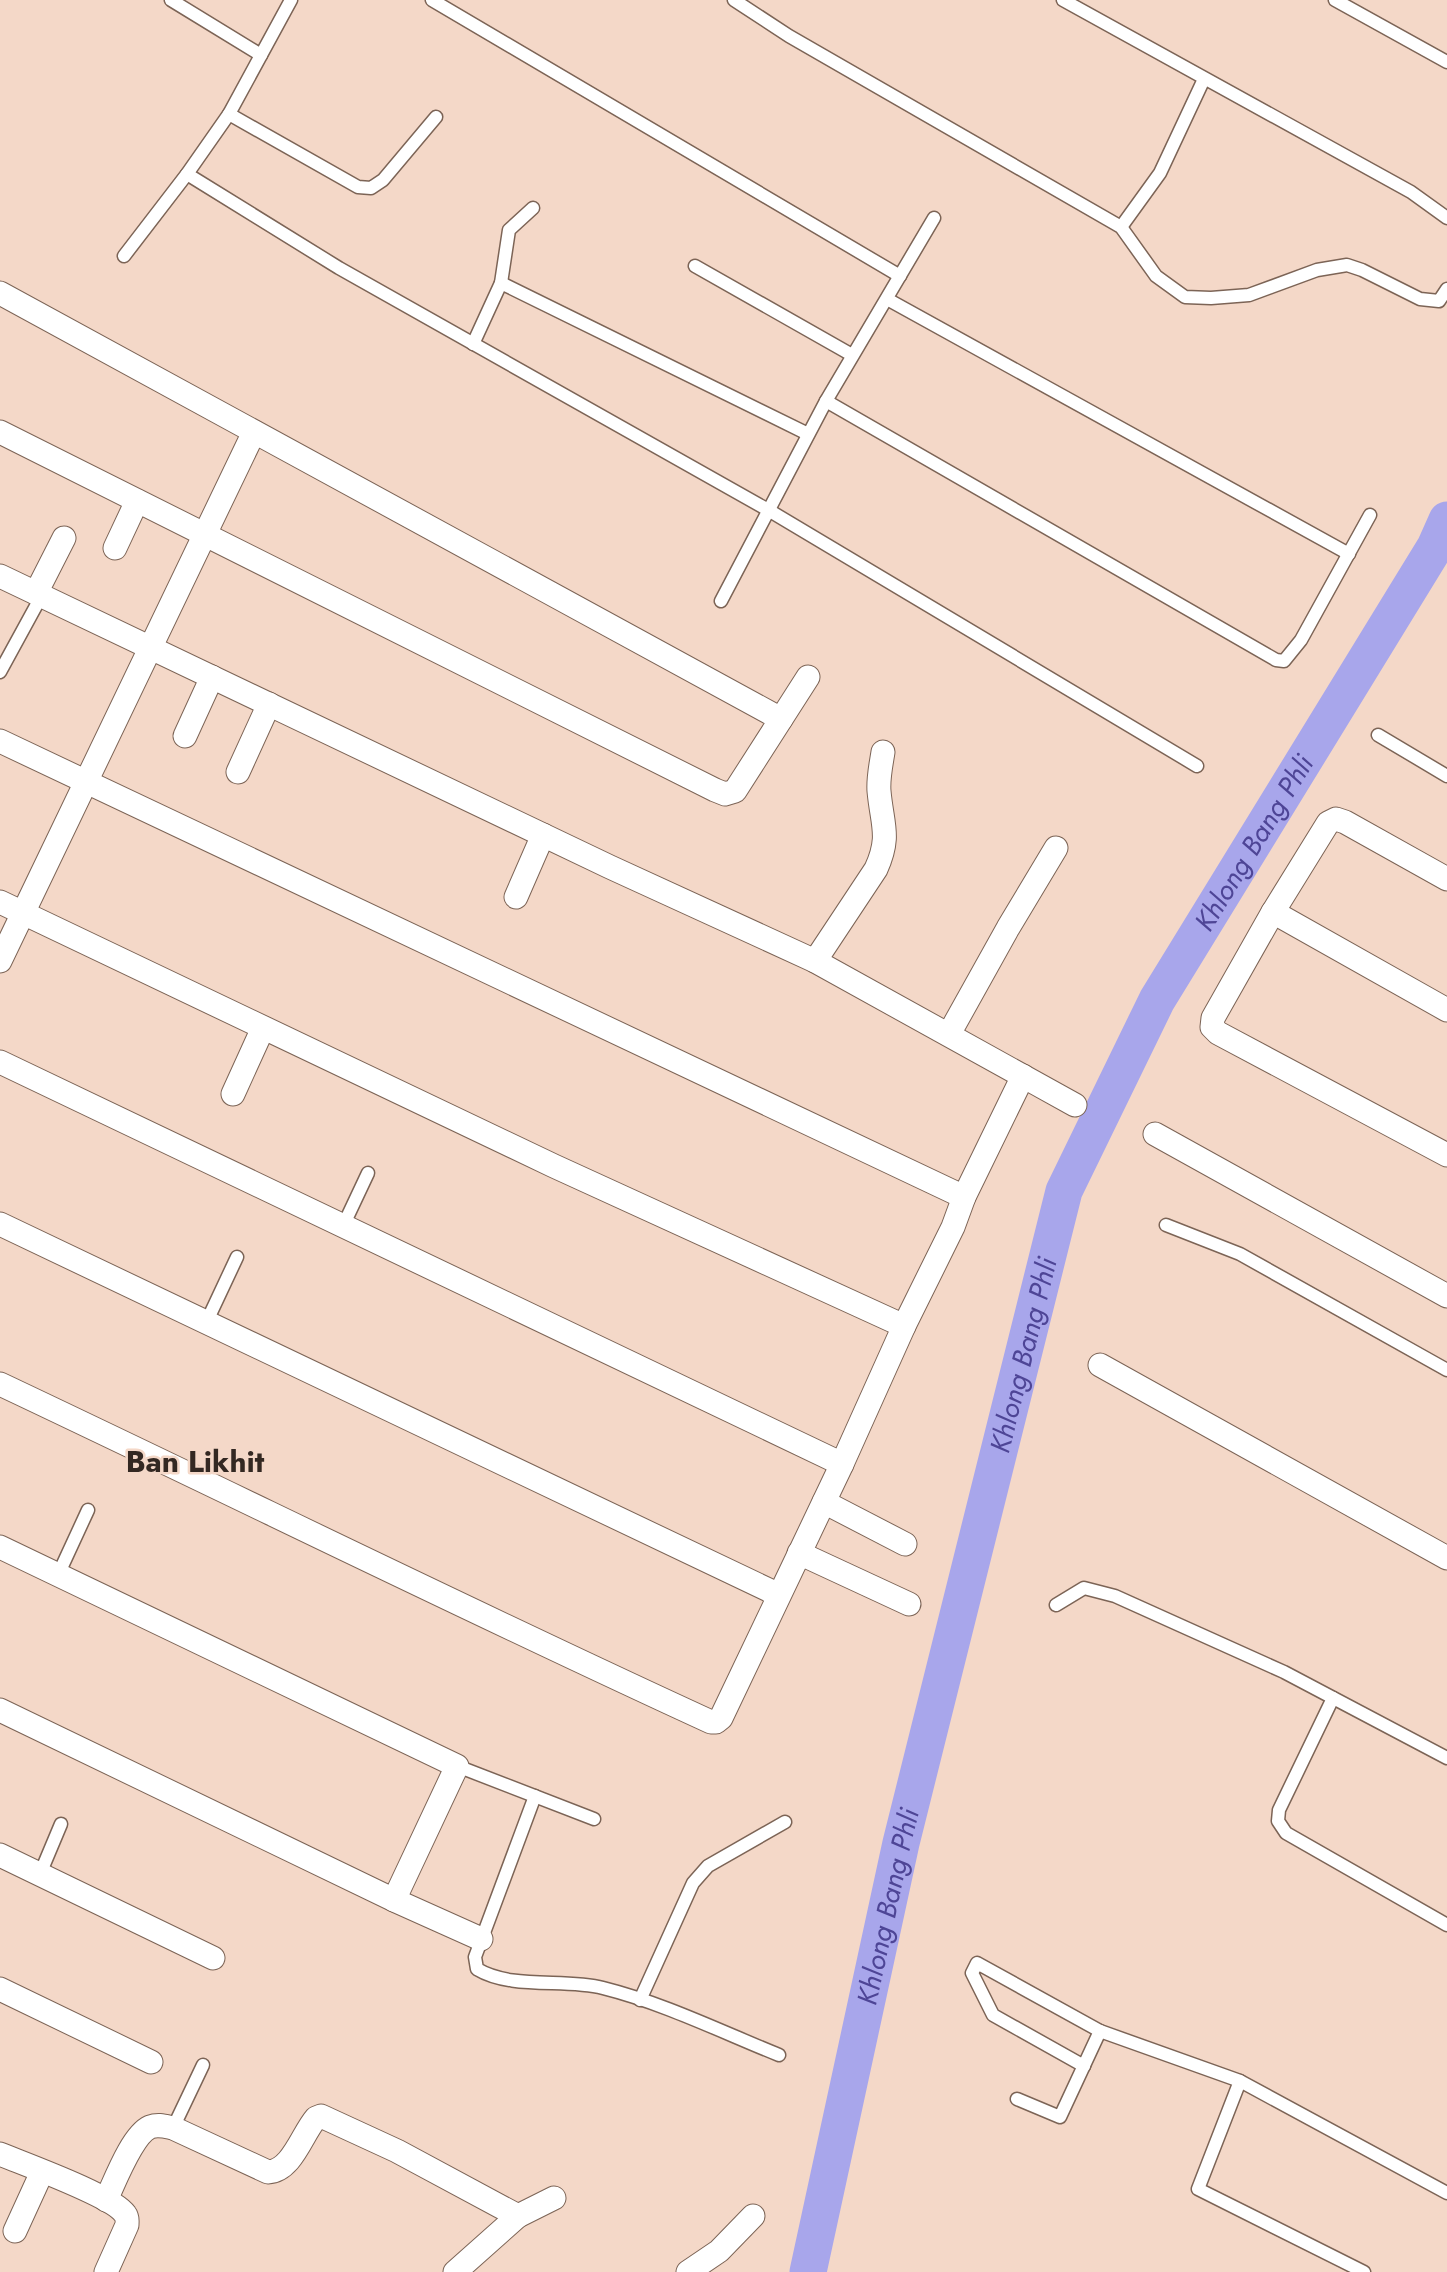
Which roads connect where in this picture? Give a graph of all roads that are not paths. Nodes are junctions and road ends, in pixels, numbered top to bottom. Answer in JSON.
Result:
{"nodes":[{"id":1,"x":171,"y":0,"type":"edge"},
{"id":2,"x":291,"y":0,"type":"edge"},
{"id":3,"x":432,"y":0,"type":"edge"},
{"id":4,"x":734,"y":0,"type":"edge"},
{"id":5,"x":1063,"y":0,"type":"edge"},
{"id":6,"x":1335,"y":0,"type":"edge"},
{"id":7,"x":261,"y":55,"type":"junction"},
{"id":8,"x":1447,"y":62,"type":"edge"},
{"id":9,"x":1204,"y":79,"type":"junction"},
{"id":10,"x":229,"y":114,"type":"junction"},
{"id":11,"x":436,"y":117,"type":"dead end"},
{"id":12,"x":187,"y":174,"type":"junction"},
{"id":13,"x":533,"y":208,"type":"dead end"},
{"id":14,"x":934,"y":218,"type":"dead end"},
{"id":15,"x":1447,"y":218,"type":"edge"},
{"id":16,"x":1121,"y":227,"type":"junction"},
{"id":17,"x":124,"y":256,"type":"dead end"},
{"id":18,"x":695,"y":266,"type":"dead end"},
{"id":19,"x":900,"y":276,"type":"junction"},
{"id":20,"x":501,"y":283,"type":"junction"},
{"id":21,"x":1447,"y":289,"type":"edge"},
{"id":22,"x":0,"y":293,"type":"edge"},
{"id":23,"x":887,"y":299,"type":"junction"},
{"id":24,"x":473,"y":344,"type":"junction"},
{"id":25,"x":852,"y":355,"type":"junction"},
{"id":26,"x":826,"y":401,"type":"junction"},
{"id":27,"x":0,"y":432,"type":"edge"},
{"id":28,"x":254,"y":432,"type":"junction"},
{"id":29,"x":808,"y":434,"type":"junction"},
{"id":30,"x":138,"y":501,"type":"junction"},
{"id":31,"x":770,"y":511,"type":"junction"},
{"id":32,"x":1370,"y":515,"type":"dead end"},
{"id":33,"x":204,"y":535,"type":"junction"},
{"id":34,"x":64,"y":538,"type":"dead end"},
{"id":35,"x":115,"y":548,"type":"dead end"},
{"id":36,"x":1349,"y":554,"type":"junction"},
{"id":37,"x":0,"y":576,"type":"edge"},
{"id":38,"x":39,"y":594,"type":"junction"},
{"id":39,"x":721,"y":601,"type":"dead end"},
{"id":40,"x":150,"y":647,"type":"junction"},
{"id":41,"x":0,"y":672,"type":"edge"},
{"id":42,"x":212,"y":677,"type":"junction"},
{"id":43,"x":808,"y":677,"type":"dead end"},
{"id":44,"x":269,"y":704,"type":"junction"},
{"id":45,"x":781,"y":719,"type":"junction"},
{"id":46,"x":1378,"y":735,"type":"dead end"},
{"id":47,"x":186,"y":736,"type":"dead end"},
{"id":48,"x":0,"y":741,"type":"edge"},
{"id":49,"x":883,"y":752,"type":"dead end"},
{"id":50,"x":1197,"y":766,"type":"dead end"},
{"id":51,"x":238,"y":772,"type":"dead end"},
{"id":52,"x":1447,"y":776,"type":"edge"},
{"id":53,"x":86,"y":781,"type":"junction"},
{"id":54,"x":543,"y":835,"type":"junction"},
{"id":55,"x":1056,"y":848,"type":"dead end"},
{"id":56,"x":1447,"y":879,"type":"edge"},
{"id":57,"x":516,"y":897,"type":"dead end"},
{"id":58,"x":0,"y":902,"type":"edge"},
{"id":59,"x":1273,"y":912,"type":"junction"},
{"id":60,"x":23,"y":913,"type":"junction"},
{"id":61,"x":0,"y":961,"type":"edge"},
{"id":62,"x":815,"y":961,"type":"junction"},
{"id":63,"x":1447,"y":1010,"type":"edge"},
{"id":64,"x":263,"y":1028,"type":"junction"},
{"id":65,"x":949,"y":1034,"type":"junction"},
{"id":66,"x":0,"y":1062,"type":"edge"},
{"id":67,"x":1023,"y":1076,"type":"junction"},
{"id":68,"x":233,"y":1094,"type":"dead end"},
{"id":69,"x":1074,"y":1105,"type":"dead end"},
{"id":70,"x":1155,"y":1134,"type":"dead end"},
{"id":71,"x":1447,"y":1154,"type":"edge"},
{"id":72,"x":368,"y":1173,"type":"dead end"},
{"id":73,"x":964,"y":1197,"type":"junction"},
{"id":74,"x":0,"y":1224,"type":"edge"},
{"id":75,"x":344,"y":1224,"type":"junction"},
{"id":76,"x":1166,"y":1225,"type":"dead end"},
{"id":77,"x":237,"y":1257,"type":"dead end"},
{"id":78,"x":1447,"y":1296,"type":"edge"},
{"id":79,"x":207,"y":1321,"type":"junction"},
{"id":80,"x":904,"y":1326,"type":"junction"},
{"id":81,"x":1100,"y":1365,"type":"dead end"},
{"id":82,"x":1447,"y":1370,"type":"edge"},
{"id":83,"x":0,"y":1384,"type":"edge"},
{"id":84,"x":842,"y":1464,"type":"junction"},
{"id":85,"x":824,"y":1502,"type":"junction"},
{"id":86,"x":88,"y":1510,"type":"dead end"},
{"id":87,"x":905,"y":1544,"type":"dead end"},
{"id":88,"x":0,"y":1547,"type":"edge"},
{"id":89,"x":799,"y":1553,"type":"junction"},
{"id":90,"x":1447,"y":1558,"type":"edge"},
{"id":91,"x":58,"y":1575,"type":"junction"},
{"id":92,"x":779,"y":1595,"type":"junction"},
{"id":93,"x":909,"y":1604,"type":"dead end"},
{"id":94,"x":1056,"y":1605,"type":"dead end"},
{"id":95,"x":1333,"y":1698,"type":"junction"},
{"id":96,"x":0,"y":1710,"type":"edge"},
{"id":97,"x":1447,"y":1758,"type":"edge"},
{"id":98,"x":457,"y":1766,"type":"junction"},
{"id":99,"x":535,"y":1796,"type":"junction"},
{"id":100,"x":594,"y":1819,"type":"dead end"},
{"id":101,"x":785,"y":1822,"type":"dead end"},
{"id":102,"x":61,"y":1824,"type":"dead end"},
{"id":103,"x":0,"y":1855,"type":"edge"},
{"id":104,"x":40,"y":1874,"type":"junction"},
{"id":105,"x":394,"y":1900,"type":"junction"},
{"id":106,"x":1447,"y":1925,"type":"edge"},
{"id":107,"x":481,"y":1939,"type":"junction"},
{"id":108,"x":213,"y":1958,"type":"dead end"},
{"id":109,"x":0,"y":1989,"type":"edge"},
{"id":110,"x":640,"y":2000,"type":"junction"},
{"id":111,"x":1100,"y":2031,"type":"junction"},
{"id":112,"x":779,"y":2055,"type":"dead end"},
{"id":113,"x":151,"y":2062,"type":"dead end"},
{"id":114,"x":203,"y":2065,"type":"dead end"},
{"id":115,"x":1084,"y":2066,"type":"junction"},
{"id":116,"x":1240,"y":2081,"type":"junction"},
{"id":117,"x":1017,"y":2099,"type":"dead end"},
{"id":118,"x":173,"y":2128,"type":"junction"},
{"id":119,"x":0,"y":2154,"type":"edge"},
{"id":120,"x":42,"y":2172,"type":"junction"},
{"id":121,"x":1447,"y":2193,"type":"edge"},
{"id":122,"x":554,"y":2198,"type":"dead end"},
{"id":123,"x":106,"y":2200,"type":"junction"},
{"id":124,"x":518,"y":2216,"type":"junction"},
{"id":125,"x":753,"y":2216,"type":"dead end"},
{"id":126,"x":15,"y":2231,"type":"dead end"},
{"id":127,"x":106,"y":2272,"type":"edge"},
{"id":128,"x":455,"y":2272,"type":"edge"},
{"id":129,"x":688,"y":2272,"type":"edge"},
{"id":130,"x":1364,"y":2272,"type":"edge"}],
"edges":[{"from":1,"to":7,"type":"lane"},
{"from":2,"to":7,"type":"lane"},
{"from":3,"to":19,"type":"lane"},
{"from":4,"to":16,"type":"lane"},
{"from":5,"to":9,"type":"lane"},
{"from":6,"to":8,"type":"lane"},
{"from":7,"to":10,"type":"lane"},
{"from":9,"to":15,"type":"lane"},
{"from":9,"to":16,"type":"lane"},
{"from":10,"to":11,"type":"lane"},
{"from":10,"to":12,"type":"lane"},
{"from":12,"to":17,"type":"lane"},
{"from":12,"to":24,"type":"lane"},
{"from":13,"to":20,"type":"lane"},
{"from":14,"to":19,"type":"lane"},
{"from":16,"to":21,"type":"lane"},
{"from":18,"to":25,"type":"lane"},
{"from":19,"to":23,"type":"lane"},
{"from":20,"to":24,"type":"lane"},
{"from":20,"to":29,"type":"lane"},
{"from":22,"to":28,"type":"street"},
{"from":23,"to":25,"type":"lane"},
{"from":23,"to":36,"type":"lane"},
{"from":24,"to":31,"type":"lane"},
{"from":25,"to":26,"type":"lane"},
{"from":26,"to":29,"type":"lane"},
{"from":26,"to":36,"type":"lane"},
{"from":27,"to":30,"type":"street"},
{"from":28,"to":33,"type":"street"},
{"from":28,"to":45,"type":"street"},
{"from":29,"to":31,"type":"lane"},
{"from":30,"to":33,"type":"street"},
{"from":30,"to":35,"type":"street"},
{"from":31,"to":39,"type":"lane"},
{"from":31,"to":50,"type":"lane"},
{"from":32,"to":36,"type":"lane"},
{"from":33,"to":40,"type":"street"},
{"from":33,"to":45,"type":"street"},
{"from":34,"to":38,"type":"street"},
{"from":37,"to":38,"type":"street"},
{"from":38,"to":40,"type":"street"},
{"from":38,"to":41,"type":"lane"},
{"from":40,"to":42,"type":"street"},
{"from":40,"to":53,"type":"street"},
{"from":42,"to":44,"type":"street"},
{"from":42,"to":47,"type":"street"},
{"from":43,"to":45,"type":"street"},
{"from":44,"to":51,"type":"street"},
{"from":44,"to":54,"type":"street"},
{"from":46,"to":52,"type":"lane"},
{"from":48,"to":53,"type":"street"},
{"from":49,"to":62,"type":"street"},
{"from":53,"to":60,"type":"street"},
{"from":53,"to":73,"type":"street"},
{"from":54,"to":57,"type":"street"},
{"from":54,"to":62,"type":"street"},
{"from":55,"to":65,"type":"street"},
{"from":56,"to":59,"type":"street"},
{"from":58,"to":60,"type":"street"},
{"from":59,"to":63,"type":"street"},
{"from":59,"to":71,"type":"street"},
{"from":60,"to":61,"type":"street"},
{"from":60,"to":64,"type":"street"},
{"from":62,"to":65,"type":"street"},
{"from":64,"to":68,"type":"street"},
{"from":64,"to":80,"type":"street"},
{"from":65,"to":67,"type":"street"},
{"from":66,"to":75,"type":"street"},
{"from":67,"to":69,"type":"street"},
{"from":67,"to":73,"type":"street"},
{"from":70,"to":78,"type":"street"},
{"from":72,"to":75,"type":"lane"},
{"from":73,"to":80,"type":"street"},
{"from":74,"to":79,"type":"street"},
{"from":75,"to":84,"type":"street"},
{"from":76,"to":82,"type":"lane"},
{"from":77,"to":79,"type":"lane"},
{"from":79,"to":92,"type":"street"},
{"from":80,"to":84,"type":"street"},
{"from":81,"to":90,"type":"street"},
{"from":83,"to":92,"type":"street"},
{"from":84,"to":85,"type":"street"},
{"from":85,"to":87,"type":"street"},
{"from":85,"to":89,"type":"street"},
{"from":86,"to":91,"type":"lane"},
{"from":88,"to":91,"type":"street"},
{"from":89,"to":92,"type":"street"},
{"from":89,"to":93,"type":"street"},
{"from":91,"to":98,"type":"street"},
{"from":94,"to":95,"type":"lane"},
{"from":95,"to":97,"type":"lane"},
{"from":95,"to":106,"type":"lane"},
{"from":96,"to":105,"type":"street"},
{"from":98,"to":99,"type":"lane"},
{"from":98,"to":105,"type":"street"},
{"from":99,"to":100,"type":"lane"},
{"from":99,"to":107,"type":"lane"},
{"from":101,"to":110,"type":"lane"},
{"from":102,"to":104,"type":"lane"},
{"from":103,"to":104,"type":"street"},
{"from":104,"to":108,"type":"street"},
{"from":105,"to":107,"type":"street"},
{"from":107,"to":110,"type":"lane"},
{"from":109,"to":113,"type":"street"},
{"from":110,"to":112,"type":"lane"},
{"from":111,"to":115,"type":"lane"},
{"from":111,"to":115,"type":"lane"},
{"from":111,"to":116,"type":"lane"},
{"from":114,"to":118,"type":"lane"},
{"from":115,"to":117,"type":"lane"},
{"from":116,"to":121,"type":"lane"},
{"from":116,"to":130,"type":"lane"},
{"from":118,"to":123,"type":"street"},
{"from":118,"to":124,"type":"street"},
{"from":119,"to":120,"type":"street"},
{"from":120,"to":123,"type":"street"},
{"from":120,"to":126,"type":"street"},
{"from":122,"to":124,"type":"street"},
{"from":123,"to":127,"type":"street"},
{"from":124,"to":128,"type":"street"},
{"from":125,"to":129,"type":"street"}]}
